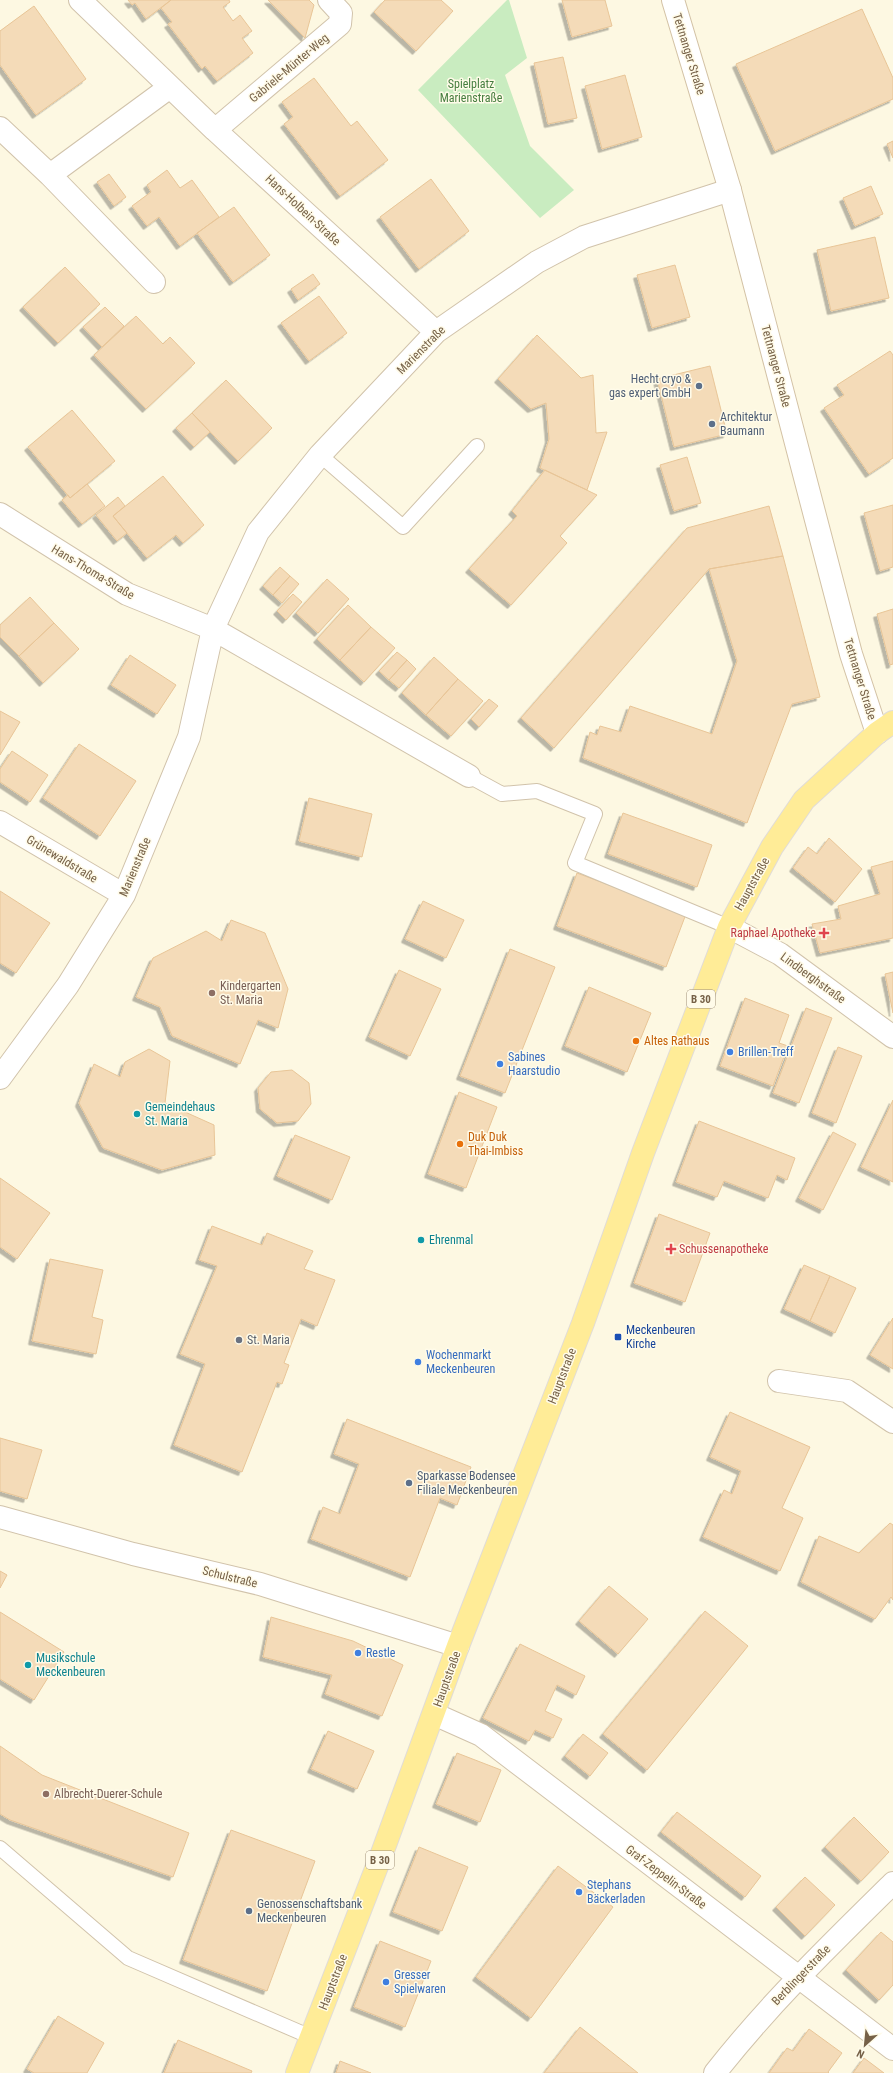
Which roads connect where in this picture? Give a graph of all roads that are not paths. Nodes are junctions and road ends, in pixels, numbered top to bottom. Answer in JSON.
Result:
{"nodes":[{"id":1,"x":80,"y":0,"type":"edge"},
{"id":2,"x":329,"y":0,"type":"edge"},
{"id":3,"x":673,"y":0,"type":"edge"},
{"id":4,"x":170,"y":87,"type":"junction"},
{"id":5,"x":0,"y":128,"type":"edge"},
{"id":6,"x":216,"y":130,"type":"junction"},
{"id":7,"x":50,"y":175,"type":"junction"},
{"id":8,"x":730,"y":190,"type":"junction"},
{"id":9,"x":154,"y":282,"type":"dead end"},
{"id":10,"x":436,"y":332,"type":"junction"},
{"id":11,"x":477,"y":446,"type":"dead end"},
{"id":12,"x":320,"y":455,"type":"junction"},
{"id":13,"x":0,"y":514,"type":"edge"},
{"id":14,"x":212,"y":630,"type":"junction"},
{"id":15,"x":885,"y":727,"type":"edge"},
{"id":16,"x":469,"y":776,"type":"joint"},
{"id":17,"x":0,"y":822,"type":"edge"},
{"id":18,"x":124,"y":895,"type":"junction"},
{"id":19,"x":729,"y":927,"type":"junction"},
{"id":20,"x":893,"y":1037,"type":"edge"},
{"id":21,"x":0,"y":1078,"type":"edge"},
{"id":22,"x":779,"y":1381,"type":"dead end"},
{"id":23,"x":893,"y":1422,"type":"edge"},
{"id":24,"x":0,"y":1517,"type":"edge"},
{"id":25,"x":458,"y":1646,"type":"junction"},
{"id":26,"x":434,"y":1714,"type":"junction"},
{"id":27,"x":0,"y":1848,"type":"edge"},
{"id":28,"x":893,"y":1883,"type":"edge"},
{"id":29,"x":798,"y":1977,"type":"junction"},
{"id":30,"x":312,"y":2037,"type":"junction"},
{"id":31,"x":893,"y":2049,"type":"edge"},
{"id":32,"x":297,"y":2073,"type":"edge"},
{"id":33,"x":715,"y":2073,"type":"edge"}],
"edges":[{"from":1,"to":4,"type":"street","name":"Hans-Holbein-Straße"},
{"from":2,"to":6,"type":"street","name":"Gabriele-Münter-Weg"},
{"from":3,"to":8,"type":"street","name":"Tettnanger Straße"},
{"from":4,"to":6,"type":"street","name":"Hans-Holbein-Straße"},
{"from":4,"to":7,"type":"street"},
{"from":5,"to":7,"type":"street"},
{"from":6,"to":10,"type":"street","name":"Hans-Holbein-Straße"},
{"from":7,"to":9,"type":"street"},
{"from":8,"to":10,"type":"street","name":"Marienstraße"},
{"from":8,"to":15,"type":"street","name":"Tettnanger Straße"},
{"from":10,"to":12,"type":"street","name":"Marienstraße"},
{"from":11,"to":12,"type":"lane"},
{"from":12,"to":14,"type":"street","name":"Marienstraße"},
{"from":13,"to":14,"type":"street","name":"Hans-Thoma-Straße"},
{"from":14,"to":16,"type":"street"},
{"from":14,"to":18,"type":"street","name":"Marienstraße"},
{"from":15,"to":19,"type":"main road","name":"Hauptstraße","number":"B 30"},
{"from":16,"to":19,"type":"lane"},
{"from":17,"to":18,"type":"street","name":"Grünewaldstraße"},
{"from":18,"to":21,"type":"street","name":"Marienstraße"},
{"from":19,"to":20,"type":"street","name":"Lindberghstraße"},
{"from":19,"to":25,"type":"main road","name":"Hauptstraße","number":"B 30"},
{"from":22,"to":23,"type":"street"},
{"from":24,"to":25,"type":"street","name":"Schulstraße"},
{"from":25,"to":26,"type":"main road","name":"Hauptstraße","number":"B 30"},
{"from":26,"to":29,"type":"street","name":"Graf-Zeppelin-Straße"},
{"from":26,"to":30,"type":"main road","name":"Hauptstraße","number":"B 30"},
{"from":27,"to":30,"type":"lane"},
{"from":28,"to":29,"type":"street","name":"Berblingerstraße"},
{"from":29,"to":31,"type":"street","name":"Graf-Zeppelin-Straße"},
{"from":29,"to":33,"type":"street","name":"Berblingerstraße"},
{"from":30,"to":32,"type":"main road","name":"Hauptstraße","number":"B 30"}]}
